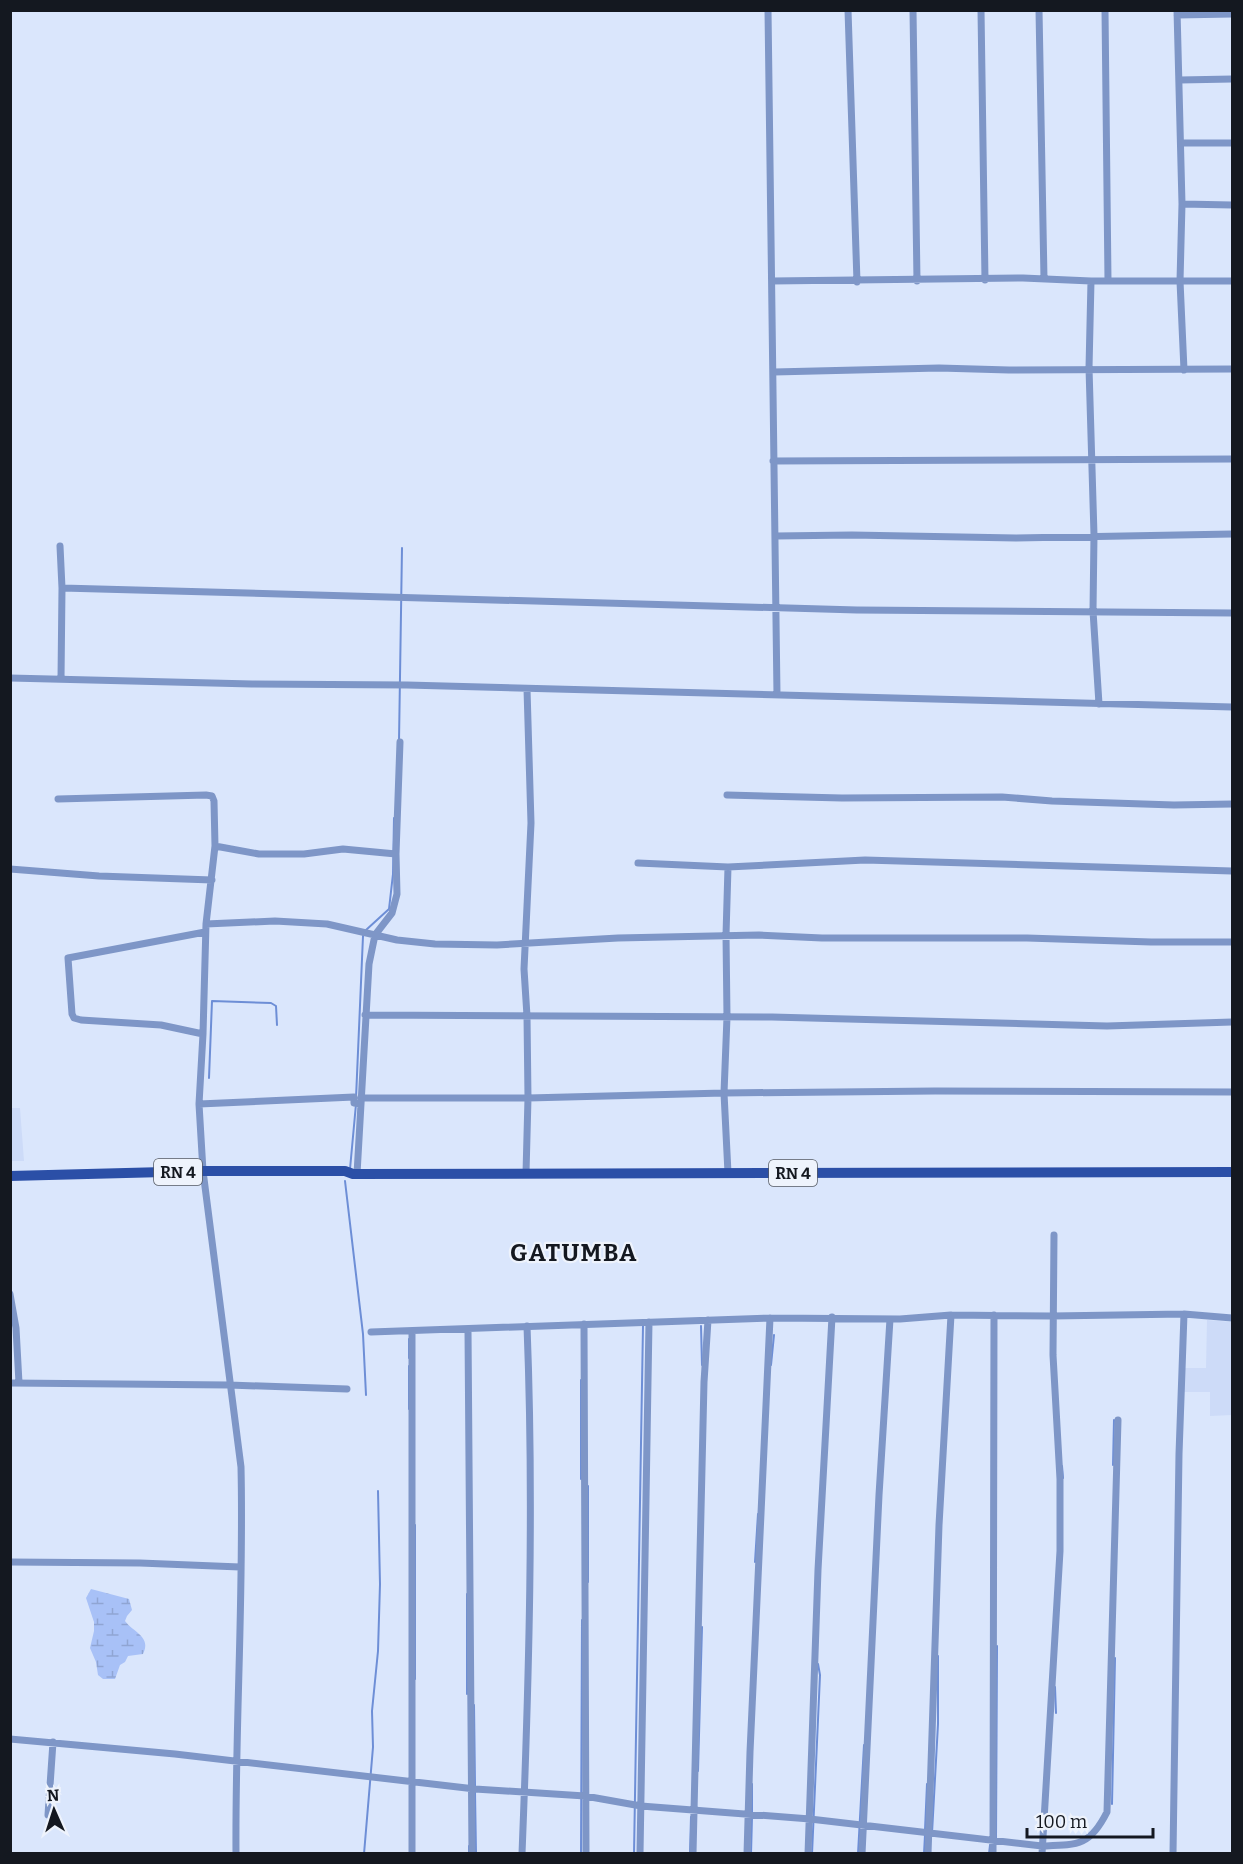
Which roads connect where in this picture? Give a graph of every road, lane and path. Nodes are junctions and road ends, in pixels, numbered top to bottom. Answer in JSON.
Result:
{"nodes":[{"id":1,"x":768,"y":10,"type":"edge"},
{"id":2,"x":848,"y":10,"type":"edge"},
{"id":3,"x":913,"y":10,"type":"edge"},
{"id":4,"x":981,"y":10,"type":"edge"},
{"id":5,"x":1039,"y":10,"type":"edge"},
{"id":6,"x":1105,"y":10,"type":"edge"},
{"id":7,"x":1177,"y":13,"type":"edge"},
{"id":8,"x":1233,"y":14,"type":"edge"},
{"id":9,"x":1233,"y":79,"type":"edge"},
{"id":10,"x":1180,"y":80,"type":"junction"},
{"id":11,"x":1233,"y":142,"type":"edge"},
{"id":12,"x":1181,"y":143,"type":"junction"},
{"id":13,"x":1182,"y":204,"type":"junction"},
{"id":14,"x":1233,"y":205,"type":"edge"},
{"id":15,"x":1044,"y":279,"type":"junction"},
{"id":16,"x":985,"y":280,"type":"junction"},
{"id":17,"x":1180,"y":280,"type":"junction"},
{"id":18,"x":772,"y":281,"type":"junction"},
{"id":19,"x":917,"y":281,"type":"junction"},
{"id":20,"x":1091,"y":281,"type":"junction"},
{"id":21,"x":1108,"y":281,"type":"junction"},
{"id":22,"x":1233,"y":281,"type":"edge"},
{"id":23,"x":856,"y":282,"type":"junction"},
{"id":24,"x":1089,"y":369,"type":"junction"},
{"id":25,"x":1233,"y":369,"type":"edge"},
{"id":26,"x":1184,"y":370,"type":"junction"},
{"id":27,"x":774,"y":372,"type":"junction"},
{"id":28,"x":1091,"y":458,"type":"junction"},
{"id":29,"x":1233,"y":459,"type":"edge"},
{"id":30,"x":773,"y":462,"type":"junction"},
{"id":31,"x":1233,"y":534,"type":"edge"},
{"id":32,"x":1094,"y":535,"type":"junction"},
{"id":33,"x":776,"y":536,"type":"junction"},
{"id":34,"x":60,"y":546,"type":"dead end"},
{"id":35,"x":62,"y":588,"type":"junction"},
{"id":36,"x":775,"y":608,"type":"junction"},
{"id":37,"x":1093,"y":611,"type":"junction"},
{"id":38,"x":1233,"y":613,"type":"edge"},
{"id":39,"x":10,"y":678,"type":"edge"},
{"id":40,"x":61,"y":679,"type":"junction"},
{"id":41,"x":527,"y":688,"type":"junction"},
{"id":42,"x":777,"y":695,"type":"junction"},
{"id":43,"x":1098,"y":704,"type":"junction"},
{"id":44,"x":1233,"y":707,"type":"edge"},
{"id":45,"x":400,"y":742,"type":"dead end"},
{"id":46,"x":727,"y":795,"type":"dead end"},
{"id":47,"x":58,"y":800,"type":"dead end"},
{"id":48,"x":1233,"y":804,"type":"edge"},
{"id":49,"x":215,"y":846,"type":"junction"},
{"id":50,"x":393,"y":853,"type":"junction"},
{"id":51,"x":638,"y":863,"type":"dead end"},
{"id":52,"x":728,"y":867,"type":"junction"},
{"id":53,"x":10,"y":869,"type":"edge"},
{"id":54,"x":1233,"y":871,"type":"edge"},
{"id":55,"x":212,"y":880,"type":"junction"},
{"id":56,"x":206,"y":928,"type":"junction"},
{"id":57,"x":368,"y":934,"type":"junction"},
{"id":58,"x":726,"y":935,"type":"junction"},
{"id":59,"x":1233,"y":942,"type":"edge"},
{"id":60,"x":526,"y":944,"type":"junction"},
{"id":61,"x":365,"y":1015,"type":"junction"},
{"id":62,"x":527,"y":1016,"type":"junction"},
{"id":63,"x":727,"y":1017,"type":"junction"},
{"id":64,"x":1233,"y":1022,"type":"edge"},
{"id":65,"x":203,"y":1034,"type":"junction"},
{"id":66,"x":1233,"y":1092,"type":"edge"},
{"id":67,"x":724,"y":1093,"type":"junction"},
{"id":68,"x":528,"y":1098,"type":"junction"},
{"id":69,"x":359,"y":1102,"type":"junction"},
{"id":70,"x":198,"y":1104,"type":"junction"},
{"id":71,"x":203,"y":1171,"type":"junction"},
{"id":72,"x":1233,"y":1172,"type":"edge"},
{"id":73,"x":357,"y":1173,"type":"junction"},
{"id":74,"x":526,"y":1173,"type":"junction"},
{"id":75,"x":728,"y":1173,"type":"junction"},
{"id":76,"x":10,"y":1176,"type":"edge"},
{"id":77,"x":1054,"y":1235,"type":"dead end"},
{"id":78,"x":10,"y":1294,"type":"edge"},
{"id":79,"x":1184,"y":1314,"type":"junction"},
{"id":80,"x":951,"y":1315,"type":"junction"},
{"id":81,"x":994,"y":1315,"type":"junction"},
{"id":82,"x":832,"y":1317,"type":"junction"},
{"id":83,"x":1052,"y":1317,"type":"junction"},
{"id":84,"x":770,"y":1318,"type":"junction"},
{"id":85,"x":890,"y":1318,"type":"junction"},
{"id":86,"x":1233,"y":1318,"type":"edge"},
{"id":87,"x":708,"y":1320,"type":"junction"},
{"id":88,"x":649,"y":1322,"type":"junction"},
{"id":89,"x":584,"y":1324,"type":"junction"},
{"id":90,"x":527,"y":1326,"type":"junction"},
{"id":91,"x":468,"y":1330,"type":"junction"},
{"id":92,"x":412,"y":1331,"type":"junction"},
{"id":93,"x":372,"y":1332,"type":"dead end"},
{"id":94,"x":10,"y":1383,"type":"edge"},
{"id":95,"x":19,"y":1383,"type":"junction"},
{"id":96,"x":229,"y":1385,"type":"junction"},
{"id":97,"x":347,"y":1389,"type":"dead end"},
{"id":98,"x":1118,"y":1420,"type":"dead end"},
{"id":99,"x":10,"y":1562,"type":"edge"},
{"id":100,"x":240,"y":1567,"type":"junction"},
{"id":101,"x":10,"y":1739,"type":"edge"},
{"id":102,"x":53,"y":1742,"type":"junction"},
{"id":103,"x":235,"y":1762,"type":"junction"},
{"id":104,"x":411,"y":1782,"type":"junction"},
{"id":105,"x":472,"y":1789,"type":"junction"},
{"id":106,"x":524,"y":1792,"type":"junction"},
{"id":107,"x":585,"y":1796,"type":"junction"},
{"id":108,"x":641,"y":1806,"type":"junction"},
{"id":109,"x":694,"y":1810,"type":"junction"},
{"id":110,"x":48,"y":1815,"type":"dead end"},
{"id":111,"x":748,"y":1815,"type":"junction"},
{"id":112,"x":810,"y":1819,"type":"junction"},
{"id":113,"x":863,"y":1826,"type":"junction"},
{"id":114,"x":929,"y":1834,"type":"junction"},
{"id":115,"x":994,"y":1840,"type":"junction"},
{"id":116,"x":1042,"y":1850,"type":"edge"},
{"id":117,"x":236,"y":1854,"type":"edge"},
{"id":118,"x":411,"y":1854,"type":"edge"},
{"id":119,"x":472,"y":1854,"type":"edge"},
{"id":120,"x":522,"y":1854,"type":"edge"},
{"id":121,"x":586,"y":1854,"type":"edge"},
{"id":122,"x":640,"y":1854,"type":"edge"},
{"id":123,"x":693,"y":1854,"type":"edge"},
{"id":124,"x":747,"y":1854,"type":"edge"},
{"id":125,"x":808,"y":1854,"type":"edge"},
{"id":126,"x":862,"y":1854,"type":"edge"},
{"id":127,"x":928,"y":1854,"type":"edge"},
{"id":128,"x":993,"y":1854,"type":"edge"},
{"id":129,"x":1173,"y":1854,"type":"edge"}],
"edges":[{"from":1,"to":18,"type":"street"},
{"from":2,"to":23,"type":"street"},
{"from":3,"to":19,"type":"street"},
{"from":4,"to":16,"type":"street"},
{"from":5,"to":15,"type":"street"},
{"from":6,"to":21,"type":"street"},
{"from":7,"to":8,"type":"street"},
{"from":7,"to":10,"type":"street"},
{"from":9,"to":10,"type":"street"},
{"from":10,"to":12,"type":"street"},
{"from":11,"to":12,"type":"street"},
{"from":12,"to":13,"type":"street"},
{"from":13,"to":14,"type":"street"},
{"from":13,"to":17,"type":"street"},
{"from":15,"to":16,"type":"street"},
{"from":15,"to":20,"type":"street"},
{"from":16,"to":19,"type":"street"},
{"from":17,"to":21,"type":"street"},
{"from":17,"to":22,"type":"street"},
{"from":17,"to":26,"type":"street"},
{"from":18,"to":23,"type":"street"},
{"from":18,"to":27,"type":"street"},
{"from":19,"to":23,"type":"street"},
{"from":20,"to":21,"type":"street"},
{"from":20,"to":24,"type":"street"},
{"from":24,"to":26,"type":"street"},
{"from":24,"to":27,"type":"street"},
{"from":24,"to":28,"type":"street"},
{"from":25,"to":26,"type":"street"},
{"from":27,"to":30,"type":"street"},
{"from":28,"to":29,"type":"street"},
{"from":28,"to":30,"type":"street"},
{"from":28,"to":32,"type":"street"},
{"from":30,"to":33,"type":"street"},
{"from":31,"to":32,"type":"street"},
{"from":32,"to":33,"type":"street"},
{"from":32,"to":37,"type":"street"},
{"from":33,"to":36,"type":"street"},
{"from":34,"to":35,"type":"street"},
{"from":35,"to":36,"type":"street"},
{"from":35,"to":40,"type":"street"},
{"from":36,"to":37,"type":"street"},
{"from":36,"to":42,"type":"street"},
{"from":37,"to":38,"type":"street"},
{"from":37,"to":43,"type":"street"},
{"from":39,"to":40,"type":"street"},
{"from":40,"to":41,"type":"street"},
{"from":41,"to":42,"type":"street"},
{"from":41,"to":60,"type":"street"},
{"from":42,"to":43,"type":"street"},
{"from":43,"to":44,"type":"street"},
{"from":45,"to":50,"type":"street"},
{"from":46,"to":48,"type":"street"},
{"from":47,"to":49,"type":"street"},
{"from":49,"to":50,"type":"street"},
{"from":49,"to":55,"type":"street"},
{"from":50,"to":57,"type":"street"},
{"from":51,"to":52,"type":"street"},
{"from":52,"to":54,"type":"street"},
{"from":52,"to":58,"type":"street"},
{"from":53,"to":55,"type":"street"},
{"from":55,"to":56,"type":"street"},
{"from":56,"to":57,"type":"street"},
{"from":56,"to":65,"type":"street"},
{"from":56,"to":65,"type":"street"},
{"from":57,"to":60,"type":"street"},
{"from":57,"to":61,"type":"street"},
{"from":58,"to":59,"type":"street"},
{"from":58,"to":60,"type":"street"},
{"from":58,"to":63,"type":"street"},
{"from":60,"to":62,"type":"street"},
{"from":61,"to":62,"type":"street"},
{"from":61,"to":69,"type":"street"},
{"from":62,"to":63,"type":"street"},
{"from":62,"to":68,"type":"street"},
{"from":63,"to":64,"type":"street"},
{"from":63,"to":67,"type":"street"},
{"from":65,"to":70,"type":"street"},
{"from":66,"to":67,"type":"street"},
{"from":67,"to":68,"type":"street"},
{"from":67,"to":75,"type":"street"},
{"from":68,"to":69,"type":"street"},
{"from":68,"to":74,"type":"street"},
{"from":69,"to":70,"type":"street"},
{"from":69,"to":73,"type":"street"},
{"from":70,"to":71,"type":"street"},
{"from":71,"to":73,"type":"main road","number":"RN 4"},
{"from":71,"to":76,"type":"main road","number":"RN 4"},
{"from":71,"to":96,"type":"street"},
{"from":72,"to":75,"type":"main road","number":"RN 4"},
{"from":73,"to":74,"type":"main road","number":"RN 4"},
{"from":74,"to":75,"type":"main road","number":"RN 4"},
{"from":77,"to":83,"type":"street"},
{"from":78,"to":95,"type":"street"},
{"from":79,"to":83,"type":"street"},
{"from":79,"to":86,"type":"street"},
{"from":79,"to":129,"type":"street"},
{"from":80,"to":81,"type":"street"},
{"from":80,"to":85,"type":"street"},
{"from":80,"to":114,"type":"street"},
{"from":81,"to":83,"type":"street"},
{"from":81,"to":115,"type":"street"},
{"from":82,"to":84,"type":"street"},
{"from":82,"to":85,"type":"street"},
{"from":82,"to":112,"type":"street"},
{"from":83,"to":116,"type":"street"},
{"from":84,"to":87,"type":"street"},
{"from":84,"to":111,"type":"street"},
{"from":85,"to":113,"type":"street"},
{"from":87,"to":88,"type":"street"},
{"from":87,"to":109,"type":"street"},
{"from":88,"to":89,"type":"street"},
{"from":88,"to":108,"type":"street"},
{"from":89,"to":90,"type":"street"},
{"from":89,"to":107,"type":"street"},
{"from":90,"to":91,"type":"street"},
{"from":90,"to":106,"type":"street"},
{"from":91,"to":92,"type":"street"},
{"from":91,"to":105,"type":"street"},
{"from":92,"to":93,"type":"street"},
{"from":92,"to":104,"type":"street"},
{"from":94,"to":95,"type":"street"},
{"from":95,"to":96,"type":"street"},
{"from":96,"to":97,"type":"street"},
{"from":96,"to":100,"type":"street"},
{"from":98,"to":116,"type":"street"},
{"from":99,"to":100,"type":"street"},
{"from":100,"to":103,"type":"street"},
{"from":101,"to":102,"type":"street"},
{"from":102,"to":103,"type":"street"},
{"from":102,"to":110,"type":"street"},
{"from":103,"to":104,"type":"street"},
{"from":103,"to":117,"type":"street"},
{"from":104,"to":105,"type":"street"},
{"from":104,"to":118,"type":"street"},
{"from":105,"to":106,"type":"street"},
{"from":105,"to":119,"type":"street"},
{"from":106,"to":107,"type":"street"},
{"from":106,"to":120,"type":"street"},
{"from":107,"to":108,"type":"street"},
{"from":107,"to":121,"type":"street"},
{"from":108,"to":109,"type":"street"},
{"from":108,"to":122,"type":"street"},
{"from":109,"to":111,"type":"street"},
{"from":109,"to":123,"type":"street"},
{"from":111,"to":112,"type":"street"},
{"from":111,"to":124,"type":"street"},
{"from":112,"to":113,"type":"street"},
{"from":112,"to":125,"type":"street"},
{"from":113,"to":114,"type":"street"},
{"from":113,"to":126,"type":"street"},
{"from":114,"to":115,"type":"street"},
{"from":114,"to":127,"type":"street"},
{"from":115,"to":116,"type":"street"},
{"from":115,"to":128,"type":"street"}]}
